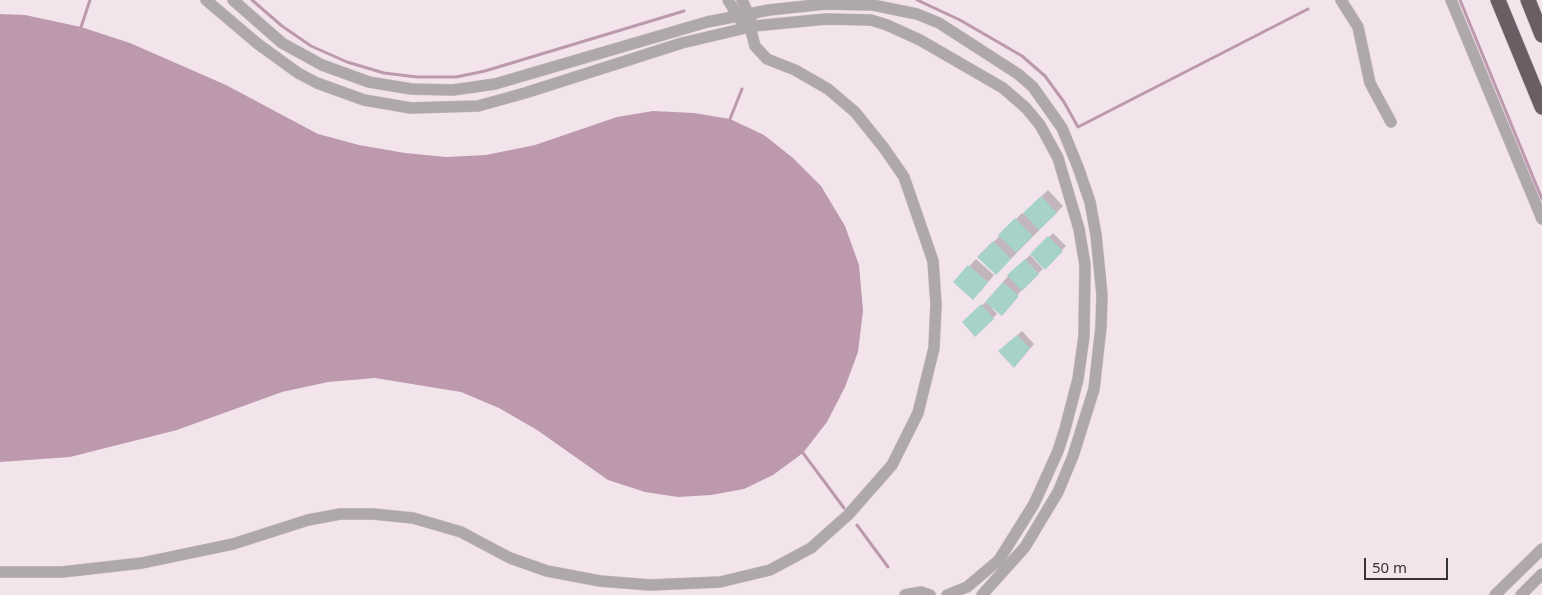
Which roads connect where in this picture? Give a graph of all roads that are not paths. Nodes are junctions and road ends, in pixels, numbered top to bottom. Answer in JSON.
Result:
{"nodes":[{"id":1,"x":206,"y":0,"type":"edge"},
{"id":2,"x":233,"y":0,"type":"edge"},
{"id":3,"x":728,"y":0,"type":"edge"},
{"id":4,"x":742,"y":0,"type":"edge"},
{"id":5,"x":1340,"y":0,"type":"edge"},
{"id":6,"x":1451,"y":0,"type":"edge"},
{"id":7,"x":1498,"y":0,"type":"edge"},
{"id":8,"x":1528,"y":0,"type":"edge"},
{"id":9,"x":743,"y":14,"type":"junction"},
{"id":10,"x":749,"y":27,"type":"junction"},
{"id":11,"x":1542,"y":35,"type":"edge"},
{"id":12,"x":1542,"y":108,"type":"edge"},
{"id":13,"x":1391,"y":122,"type":"dead end"},
{"id":14,"x":1542,"y":218,"type":"edge"},
{"id":15,"x":1542,"y":549,"type":"edge"},
{"id":16,"x":0,"y":572,"type":"edge"},
{"id":17,"x":1542,"y":574,"type":"edge"},
{"id":18,"x":692,"y":590,"type":"edge"},
{"id":19,"x":905,"y":595,"type":"edge"},
{"id":20,"x":929,"y":595,"type":"edge"},
{"id":21,"x":936,"y":595,"type":"edge"},
{"id":22,"x":947,"y":595,"type":"edge"},
{"id":23,"x":982,"y":595,"type":"edge"},
{"id":24,"x":1495,"y":595,"type":"edge"},
{"id":25,"x":1521,"y":595,"type":"edge"}],
"edges":[{"from":1,"to":10,"type":"street"},
{"from":2,"to":9,"type":"street"},
{"from":3,"to":9,"type":"street"},
{"from":4,"to":9,"type":"street"},
{"from":5,"to":13,"type":"street"},
{"from":6,"to":14,"type":"street"},
{"from":7,"to":12,"type":"highway"},
{"from":8,"to":11,"type":"highway"},
{"from":9,"to":10,"type":"street"},
{"from":9,"to":23,"type":"street"},
{"from":10,"to":18,"type":"street"},
{"from":10,"to":22,"type":"street"},
{"from":15,"to":24,"type":"street"},
{"from":16,"to":18,"type":"street"},
{"from":17,"to":25,"type":"street"},
{"from":19,"to":20,"type":"street"},
{"from":20,"to":21,"type":"street"}]}
